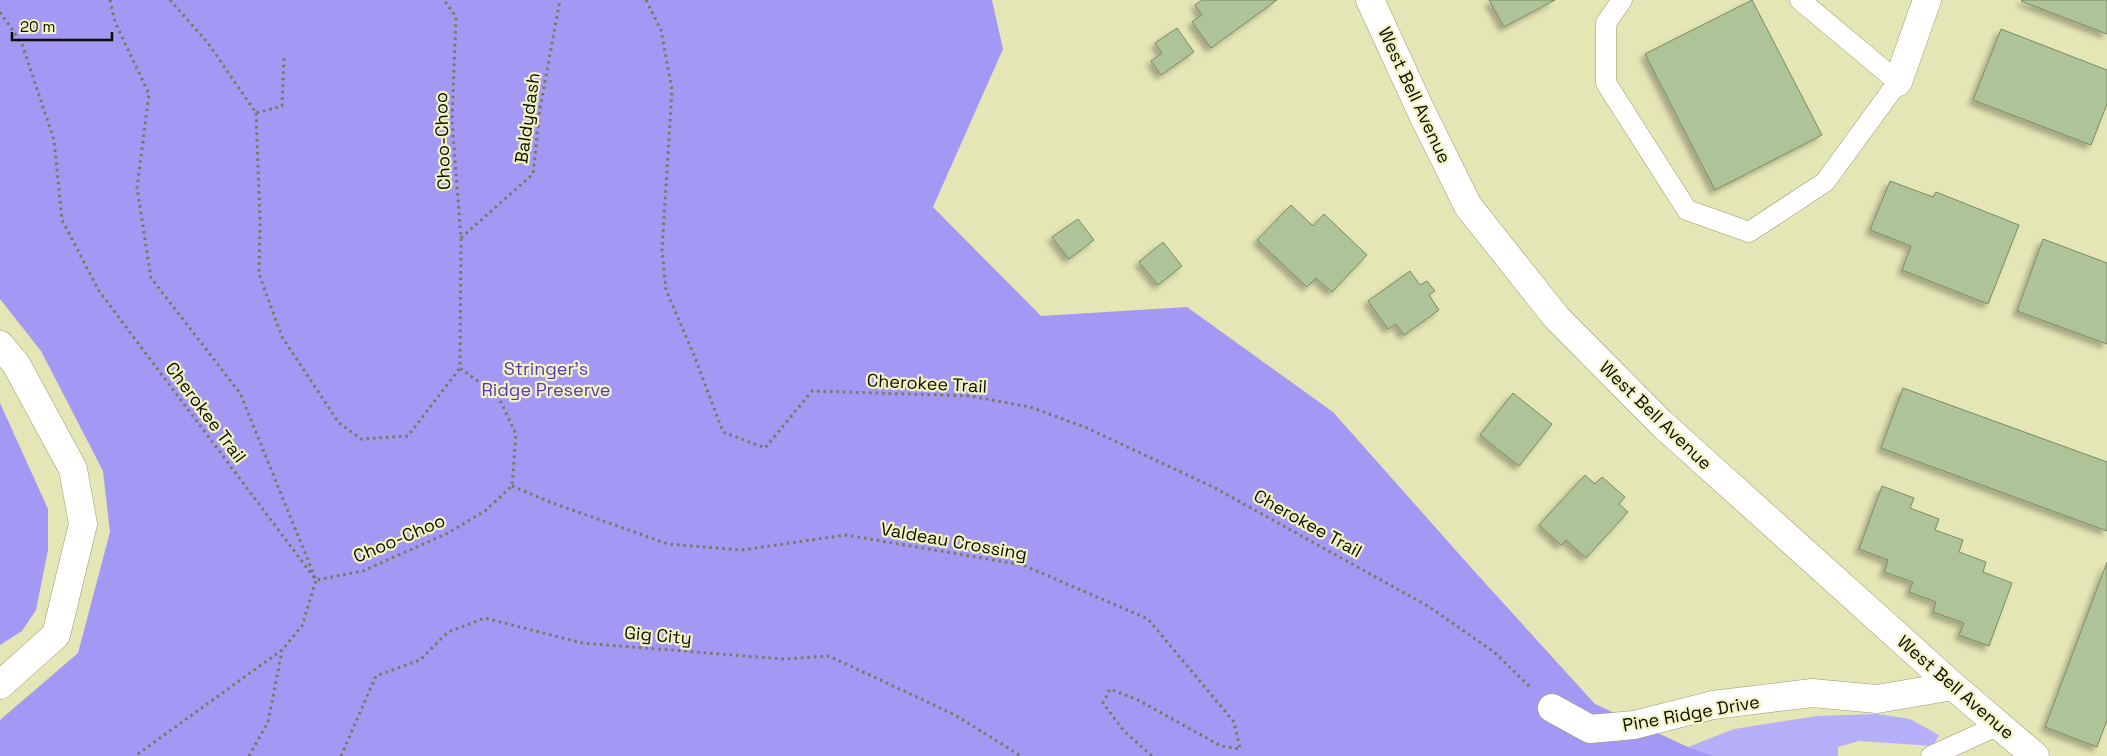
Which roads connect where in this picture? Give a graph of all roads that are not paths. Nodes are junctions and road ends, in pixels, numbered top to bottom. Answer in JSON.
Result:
{"nodes":[{"id":1,"x":1370,"y":0,"type":"edge"},
{"id":2,"x":1622,"y":0,"type":"edge"},
{"id":3,"x":1800,"y":0,"type":"edge"},
{"id":4,"x":1927,"y":0,"type":"edge"},
{"id":5,"x":1898,"y":82,"type":"junction"},
{"id":6,"x":0,"y":345,"type":"edge"},
{"id":7,"x":0,"y":685,"type":"edge"},
{"id":8,"x":1953,"y":686,"type":"junction"},
{"id":9,"x":1552,"y":708,"type":"road end"},
{"id":10,"x":1999,"y":725,"type":"junction"},
{"id":11,"x":1931,"y":756,"type":"edge"},
{"id":12,"x":2035,"y":756,"type":"edge"}],
"edges":[{"from":1,"to":8,"type":"street","name":"West Bell Avenue"},
{"from":2,"to":5,"type":"lane"},
{"from":3,"to":5,"type":"lane"},
{"from":4,"to":5,"type":"street"},
{"from":6,"to":7,"type":"street"},
{"from":8,"to":9,"type":"street","name":"Pine Ridge Drive"},
{"from":8,"to":10,"type":"street","name":"West Bell Avenue"},
{"from":10,"to":11,"type":"lane"},
{"from":10,"to":12,"type":"street","name":"West Bell Avenue"}]}
